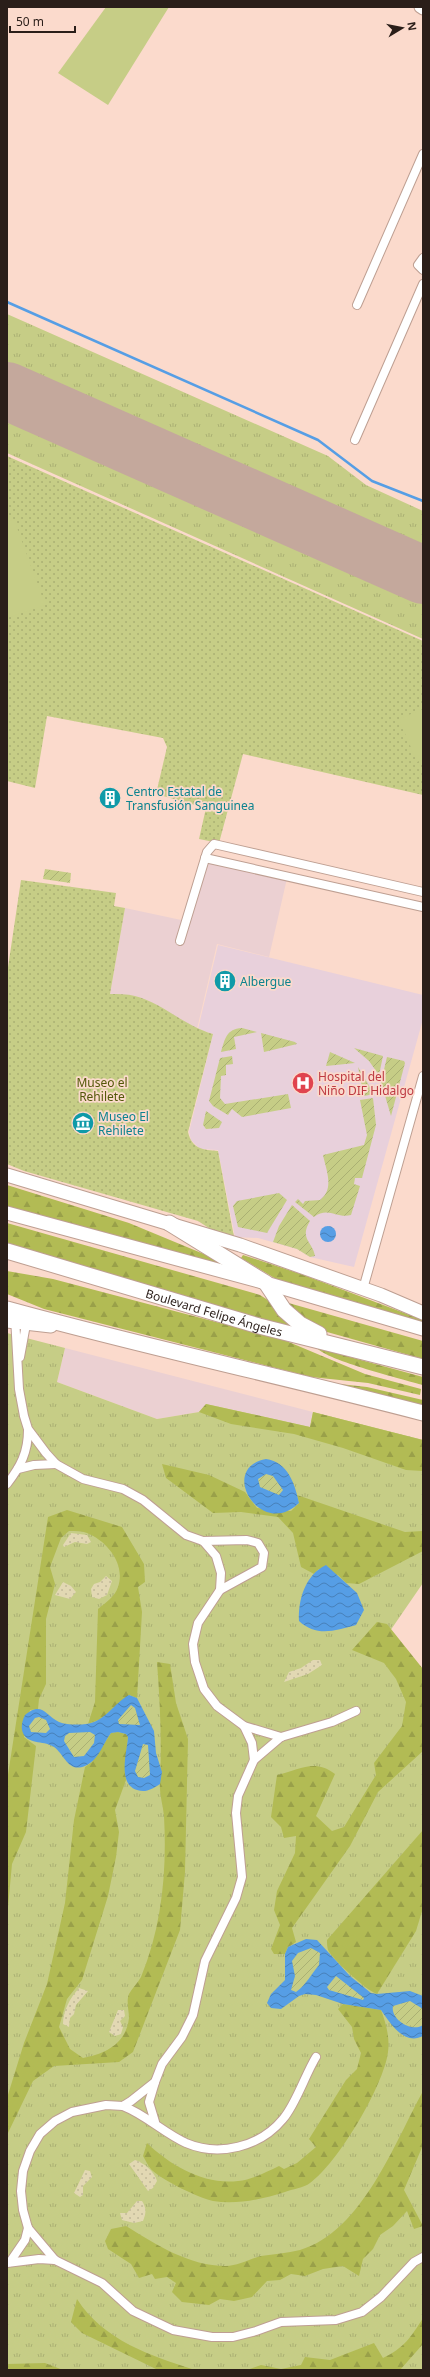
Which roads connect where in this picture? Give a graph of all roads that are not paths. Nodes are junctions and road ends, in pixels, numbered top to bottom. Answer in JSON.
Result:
{"nodes":[{"id":1,"x":420,"y":7,"type":"edge"},
{"id":2,"x":423,"y":9,"type":"edge"},
{"id":3,"x":423,"y":154,"type":"edge"},
{"id":4,"x":423,"y":258,"type":"edge"},
{"id":5,"x":423,"y":270,"type":"edge"},
{"id":6,"x":423,"y":284,"type":"edge"},
{"id":7,"x":357,"y":305,"type":"dead end"},
{"id":8,"x":355,"y":440,"type":"dead end"},
{"id":9,"x":205,"y":858,"type":"junction"},
{"id":10,"x":379,"y":882,"type":"junction"},
{"id":11,"x":423,"y":892,"type":"edge"},
{"id":12,"x":375,"y":896,"type":"junction"},
{"id":13,"x":423,"y":907,"type":"edge"},
{"id":14,"x":180,"y":941,"type":"dead end"},
{"id":15,"x":423,"y":1076,"type":"edge"},
{"id":16,"x":7,"y":1175,"type":"edge"},
{"id":17,"x":7,"y":1213,"type":"edge"},
{"id":18,"x":169,"y":1223,"type":"junction"},
{"id":19,"x":7,"y":1251,"type":"edge"},
{"id":20,"x":266,"y":1283,"type":"junction"},
{"id":21,"x":363,"y":1289,"type":"junction"},
{"id":22,"x":423,"y":1313,"type":"edge"},
{"id":23,"x":16,"y":1317,"type":"edge"},
{"id":24,"x":423,"y":1329,"type":"edge"},
{"id":25,"x":376,"y":1354,"type":"junction"},
{"id":26,"x":19,"y":1362,"type":"junction"},
{"id":27,"x":423,"y":1367,"type":"edge"},
{"id":28,"x":423,"y":1413,"type":"edge"},
{"id":29,"x":28,"y":1429,"type":"junction"},
{"id":30,"x":56,"y":1464,"type":"junction"},
{"id":31,"x":18,"y":1469,"type":"junction"},
{"id":32,"x":7,"y":1484,"type":"edge"},
{"id":33,"x":203,"y":1541,"type":"junction"},
{"id":34,"x":220,"y":1590,"type":"junction"},
{"id":35,"x":356,"y":1711,"type":"dead end"},
{"id":36,"x":244,"y":1726,"type":"junction"},
{"id":37,"x":281,"y":1737,"type":"junction"},
{"id":38,"x":254,"y":1760,"type":"junction"},
{"id":39,"x":316,"y":2057,"type":"dead end"},
{"id":40,"x":155,"y":2082,"type":"junction"},
{"id":41,"x":123,"y":2106,"type":"junction"},
{"id":42,"x":155,"y":2122,"type":"junction"},
{"id":43,"x":28,"y":2228,"type":"junction"},
{"id":44,"x":423,"y":2257,"type":"edge"},
{"id":45,"x":55,"y":2260,"type":"junction"},
{"id":46,"x":8,"y":2262,"type":"edge"}],
"edges":[{"from":1,"to":2,"type":"street"},
{"from":3,"to":7,"type":"street"},
{"from":4,"to":5,"type":"street"},
{"from":6,"to":8,"type":"street"},
{"from":9,"to":10,"type":"street"},
{"from":9,"to":12,"type":"street"},
{"from":9,"to":14,"type":"street"},
{"from":10,"to":11,"type":"street"},
{"from":10,"to":12,"type":"street"},
{"from":12,"to":13,"type":"street"},
{"from":15,"to":21,"type":"street"},
{"from":16,"to":18,"type":"main road"},
{"from":17,"to":20,"type":"main road"},
{"from":18,"to":20,"type":"highway"},
{"from":18,"to":21,"type":"main road"},
{"from":19,"to":25,"type":"highway","name":"Boulevard Felipe Ángeles"},
{"from":20,"to":24,"type":"main road"},
{"from":20,"to":25,"type":"highway"},
{"from":21,"to":22,"type":"main road"},
{"from":23,"to":26,"type":"street"},
{"from":23,"to":26,"type":"street"},
{"from":23,"to":28,"type":"highway"},
{"from":25,"to":27,"type":"highway","name":"Boulevard Felipe Ángeles"},
{"from":26,"to":29,"type":"street"},
{"from":29,"to":30,"type":"street"},
{"from":29,"to":31,"type":"street"},
{"from":30,"to":31,"type":"street"},
{"from":30,"to":33,"type":"street"},
{"from":31,"to":32,"type":"street"},
{"from":33,"to":34,"type":"street"},
{"from":33,"to":34,"type":"street"},
{"from":34,"to":36,"type":"street"},
{"from":35,"to":37,"type":"street"},
{"from":36,"to":37,"type":"street"},
{"from":36,"to":38,"type":"street"},
{"from":37,"to":38,"type":"street"},
{"from":38,"to":40,"type":"street"},
{"from":39,"to":42,"type":"street"},
{"from":40,"to":41,"type":"street"},
{"from":40,"to":42,"type":"street"},
{"from":41,"to":42,"type":"street"},
{"from":41,"to":43,"type":"street"},
{"from":43,"to":45,"type":"street"},
{"from":43,"to":46,"type":"street"},
{"from":44,"to":45,"type":"street"},
{"from":45,"to":46,"type":"street"}]}
